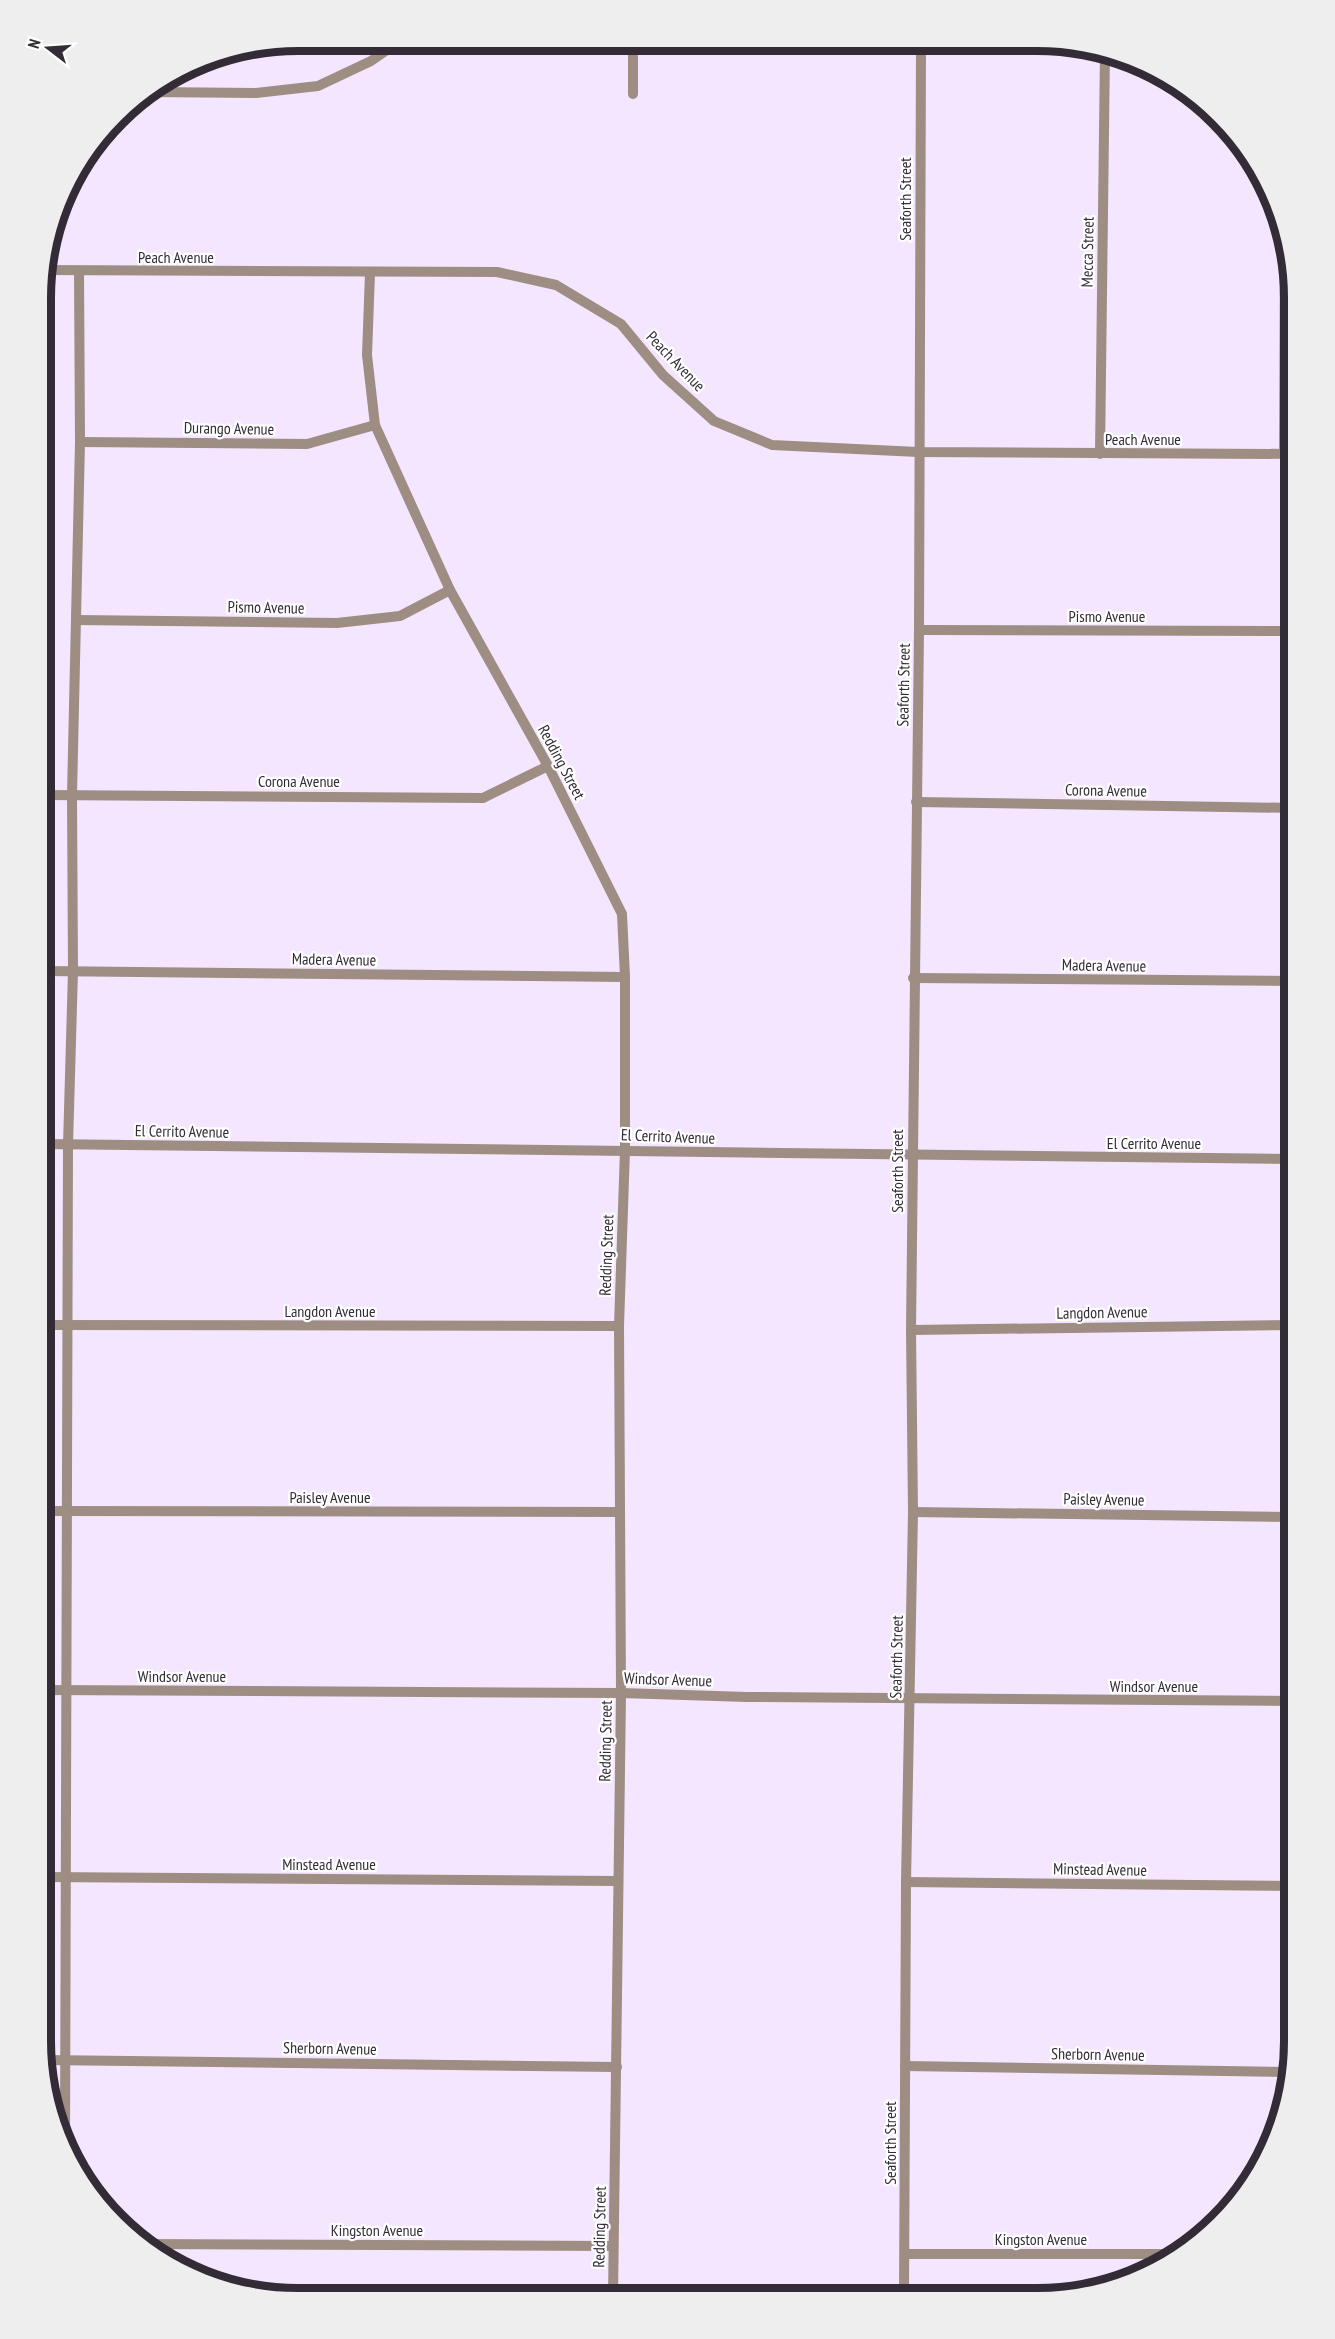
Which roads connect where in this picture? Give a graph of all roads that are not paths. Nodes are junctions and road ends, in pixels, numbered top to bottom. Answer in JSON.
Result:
{"nodes":[{"id":1,"x":386,"y":51,"type":"edge"},
{"id":2,"x":633,"y":51,"type":"edge"},
{"id":3,"x":921,"y":51,"type":"edge"},
{"id":4,"x":1105,"y":60,"type":"edge"},
{"id":5,"x":162,"y":92,"type":"edge"},
{"id":6,"x":633,"y":94,"type":"dead end"},
{"id":7,"x":53,"y":271,"type":"edge"},
{"id":8,"x":79,"y":272,"type":"junction"},
{"id":9,"x":370,"y":273,"type":"junction"},
{"id":10,"x":375,"y":424,"type":"junction"},
{"id":11,"x":80,"y":442,"type":"junction"},
{"id":12,"x":918,"y":452,"type":"junction"},
{"id":13,"x":1100,"y":454,"type":"junction"},
{"id":14,"x":1284,"y":454,"type":"edge"},
{"id":15,"x":450,"y":590,"type":"junction"},
{"id":16,"x":76,"y":620,"type":"junction"},
{"id":17,"x":919,"y":630,"type":"junction"},
{"id":18,"x":1284,"y":632,"type":"edge"},
{"id":19,"x":548,"y":766,"type":"junction"},
{"id":20,"x":51,"y":795,"type":"edge"},
{"id":21,"x":72,"y":795,"type":"junction"},
{"id":22,"x":916,"y":802,"type":"junction"},
{"id":23,"x":1284,"y":807,"type":"edge"},
{"id":24,"x":51,"y":971,"type":"edge"},
{"id":25,"x":73,"y":971,"type":"junction"},
{"id":26,"x":625,"y":977,"type":"junction"},
{"id":27,"x":913,"y":978,"type":"junction"},
{"id":28,"x":1284,"y":981,"type":"edge"},
{"id":29,"x":51,"y":1144,"type":"edge"},
{"id":30,"x":68,"y":1145,"type":"junction"},
{"id":31,"x":625,"y":1150,"type":"junction"},
{"id":32,"x":912,"y":1157,"type":"junction"},
{"id":33,"x":1284,"y":1159,"type":"edge"},
{"id":34,"x":51,"y":1325,"type":"edge"},
{"id":35,"x":1284,"y":1325,"type":"edge"},
{"id":36,"x":68,"y":1326,"type":"junction"},
{"id":37,"x":619,"y":1326,"type":"junction"},
{"id":38,"x":911,"y":1330,"type":"junction"},
{"id":39,"x":51,"y":1510,"type":"edge"},
{"id":40,"x":68,"y":1511,"type":"junction"},
{"id":41,"x":620,"y":1512,"type":"junction"},
{"id":42,"x":913,"y":1512,"type":"junction"},
{"id":43,"x":1284,"y":1517,"type":"edge"},
{"id":44,"x":51,"y":1690,"type":"edge"},
{"id":45,"x":67,"y":1690,"type":"junction"},
{"id":46,"x":621,"y":1693,"type":"junction"},
{"id":47,"x":911,"y":1699,"type":"junction"},
{"id":48,"x":1284,"y":1701,"type":"edge"},
{"id":49,"x":51,"y":1877,"type":"edge"},
{"id":50,"x":66,"y":1877,"type":"junction"},
{"id":51,"x":618,"y":1881,"type":"junction"},
{"id":52,"x":906,"y":1882,"type":"junction"},
{"id":53,"x":1284,"y":1886,"type":"edge"},
{"id":54,"x":52,"y":2060,"type":"edge"},
{"id":55,"x":64,"y":2060,"type":"junction"},
{"id":56,"x":905,"y":2066,"type":"junction"},
{"id":57,"x":617,"y":2067,"type":"junction"},
{"id":58,"x":1282,"y":2072,"type":"edge"},
{"id":59,"x":65,"y":2123,"type":"edge"},
{"id":60,"x":158,"y":2244,"type":"edge"},
{"id":61,"x":613,"y":2246,"type":"junction"},
{"id":62,"x":904,"y":2254,"type":"junction"},
{"id":63,"x":1162,"y":2254,"type":"edge"},
{"id":64,"x":613,"y":2288,"type":"edge"},
{"id":65,"x":904,"y":2288,"type":"edge"}],
"edges":[{"from":1,"to":5,"type":"street"},
{"from":2,"to":6,"type":"street"},
{"from":3,"to":12,"type":"street","name":"Seaforth Street"},
{"from":4,"to":13,"type":"street","name":"Mecca Street"},
{"from":7,"to":8,"type":"street","name":"Peach Avenue"},
{"from":8,"to":9,"type":"street","name":"Peach Avenue"},
{"from":8,"to":11,"type":"street"},
{"from":9,"to":10,"type":"street","name":"Redding Street"},
{"from":9,"to":12,"type":"street","name":"Peach Avenue"},
{"from":10,"to":11,"type":"street","name":"Durango Avenue"},
{"from":10,"to":15,"type":"street","name":"Redding Street"},
{"from":11,"to":16,"type":"street"},
{"from":12,"to":13,"type":"street","name":"Peach Avenue"},
{"from":12,"to":17,"type":"street","name":"Seaforth Street"},
{"from":13,"to":14,"type":"street","name":"Peach Avenue"},
{"from":15,"to":16,"type":"street","name":"Pismo Avenue"},
{"from":15,"to":19,"type":"street","name":"Redding Street"},
{"from":16,"to":21,"type":"street"},
{"from":17,"to":18,"type":"street","name":"Pismo Avenue"},
{"from":17,"to":22,"type":"street","name":"Seaforth Street"},
{"from":19,"to":21,"type":"street","name":"Corona Avenue"},
{"from":19,"to":26,"type":"street","name":"Redding Street"},
{"from":20,"to":21,"type":"street","name":"Corona Avenue"},
{"from":21,"to":25,"type":"street"},
{"from":22,"to":23,"type":"street","name":"Corona Avenue"},
{"from":22,"to":27,"type":"street","name":"Seaforth Street"},
{"from":24,"to":25,"type":"street","name":"Madera Avenue"},
{"from":25,"to":26,"type":"street","name":"Madera Avenue"},
{"from":25,"to":30,"type":"street"},
{"from":26,"to":31,"type":"street","name":"Redding Street"},
{"from":27,"to":28,"type":"street","name":"Madera Avenue"},
{"from":27,"to":32,"type":"street","name":"Seaforth Street"},
{"from":29,"to":30,"type":"street","name":"El Cerrito Avenue"},
{"from":30,"to":31,"type":"street","name":"El Cerrito Avenue"},
{"from":30,"to":36,"type":"street"},
{"from":31,"to":32,"type":"street","name":"El Cerrito Avenue"},
{"from":31,"to":37,"type":"street","name":"Redding Street"},
{"from":32,"to":33,"type":"street","name":"El Cerrito Avenue"},
{"from":32,"to":38,"type":"street","name":"Seaforth Street"},
{"from":34,"to":36,"type":"street","name":"Langdon Avenue"},
{"from":35,"to":38,"type":"street","name":"Langdon Avenue"},
{"from":36,"to":37,"type":"street","name":"Langdon Avenue"},
{"from":36,"to":40,"type":"street"},
{"from":37,"to":41,"type":"street","name":"Redding Street"},
{"from":38,"to":42,"type":"street","name":"Seaforth Street"},
{"from":39,"to":40,"type":"street","name":"Paisley Avenue"},
{"from":40,"to":41,"type":"street","name":"Paisley Avenue"},
{"from":40,"to":45,"type":"street"},
{"from":41,"to":46,"type":"street","name":"Redding Street"},
{"from":42,"to":43,"type":"street","name":"Paisley Avenue"},
{"from":42,"to":47,"type":"street","name":"Seaforth Street"},
{"from":44,"to":45,"type":"street","name":"Windsor Avenue"},
{"from":45,"to":46,"type":"street","name":"Windsor Avenue"},
{"from":45,"to":50,"type":"street"},
{"from":46,"to":47,"type":"street","name":"Windsor Avenue"},
{"from":46,"to":51,"type":"street","name":"Redding Street"},
{"from":47,"to":48,"type":"street","name":"Windsor Avenue"},
{"from":47,"to":52,"type":"street","name":"Seaforth Street"},
{"from":49,"to":50,"type":"street","name":"Minstead Avenue"},
{"from":50,"to":51,"type":"street","name":"Minstead Avenue"},
{"from":50,"to":55,"type":"street"},
{"from":51,"to":57,"type":"street","name":"Redding Street"},
{"from":52,"to":53,"type":"street","name":"Minstead Avenue"},
{"from":52,"to":56,"type":"street","name":"Seaforth Street"},
{"from":54,"to":55,"type":"street","name":"Sherborn Avenue"},
{"from":55,"to":57,"type":"street","name":"Sherborn Avenue"},
{"from":55,"to":59,"type":"street"},
{"from":56,"to":58,"type":"street","name":"Sherborn Avenue"},
{"from":56,"to":62,"type":"street","name":"Seaforth Street"},
{"from":57,"to":61,"type":"street","name":"Redding Street"},
{"from":60,"to":61,"type":"street","name":"Kingston Avenue"},
{"from":61,"to":64,"type":"street","name":"Redding Street"},
{"from":62,"to":63,"type":"street","name":"Kingston Avenue"},
{"from":62,"to":65,"type":"street","name":"Seaforth Street"}]}
